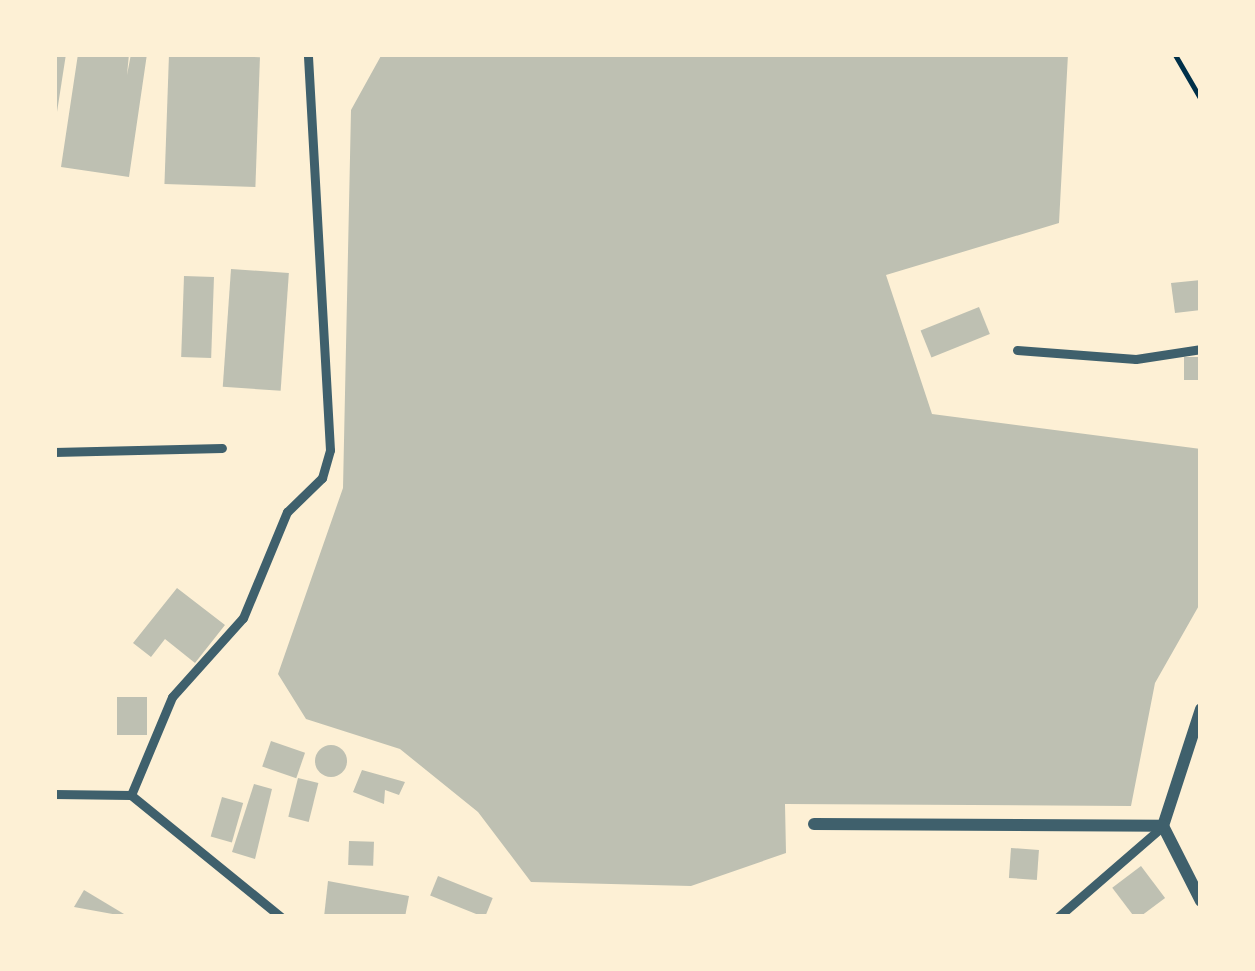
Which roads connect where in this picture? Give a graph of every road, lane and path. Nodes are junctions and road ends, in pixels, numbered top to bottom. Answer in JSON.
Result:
{"nodes":[{"id":1,"x":308,"y":54,"type":"edge"},
{"id":2,"x":1175,"y":54,"type":"edge"},
{"id":3,"x":1201,"y":99,"type":"edge"},
{"id":4,"x":1201,"y":349,"type":"edge"},
{"id":5,"x":1017,"y":350,"type":"dead end"},
{"id":6,"x":223,"y":448,"type":"dead end"},
{"id":7,"x":54,"y":452,"type":"edge"},
{"id":8,"x":1201,"y":708,"type":"edge"},
{"id":9,"x":54,"y":794,"type":"edge"},
{"id":10,"x":131,"y":795,"type":"junction"},
{"id":11,"x":814,"y":824,"type":"dead end"},
{"id":12,"x":1163,"y":826,"type":"junction"},
{"id":13,"x":1201,"y":901,"type":"edge"},
{"id":14,"x":280,"y":917,"type":"edge"},
{"id":15,"x":1058,"y":917,"type":"edge"}],
"edges":[{"from":1,"to":10,"type":"street"},
{"from":2,"to":3,"type":"path"},
{"from":4,"to":5,"type":"street"},
{"from":6,"to":7,"type":"street"},
{"from":8,"to":12,"type":"street"},
{"from":9,"to":10,"type":"street"},
{"from":10,"to":14,"type":"street"},
{"from":11,"to":12,"type":"street"},
{"from":12,"to":13,"type":"street"},
{"from":12,"to":15,"type":"street"}]}
